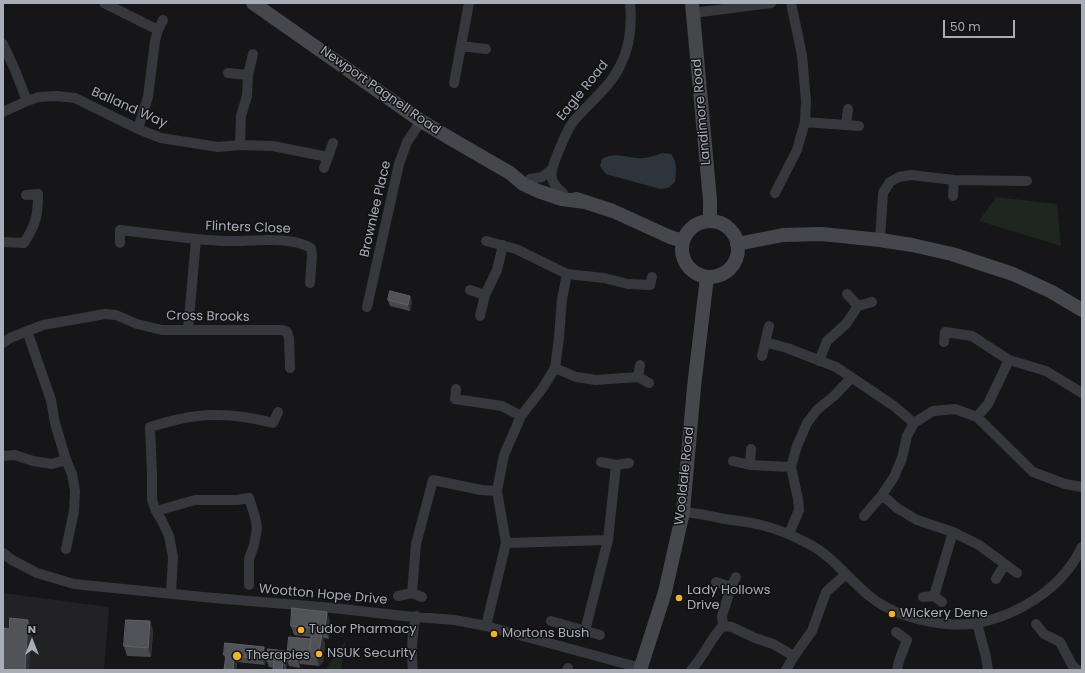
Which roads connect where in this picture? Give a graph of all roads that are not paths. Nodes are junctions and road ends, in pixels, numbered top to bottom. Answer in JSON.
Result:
{"nodes":[{"id":1,"x":104,"y":3,"type":"edge"},
{"id":2,"x":253,"y":3,"type":"edge"},
{"id":3,"x":469,"y":3,"type":"edge"},
{"id":4,"x":630,"y":3,"type":"edge"},
{"id":5,"x":771,"y":3,"type":"edge"},
{"id":6,"x":791,"y":3,"type":"edge"},
{"id":7,"x":693,"y":8,"type":"edge"},
{"id":8,"x":163,"y":20,"type":"dead end"},
{"id":9,"x":158,"y":30,"type":"junction"},
{"id":10,"x":3,"y":44,"type":"edge"},
{"id":11,"x":460,"y":46,"type":"junction"},
{"id":12,"x":486,"y":50,"type":"dead end"},
{"id":13,"x":253,"y":54,"type":"dead end"},
{"id":14,"x":228,"y":73,"type":"dead end"},
{"id":15,"x":248,"y":75,"type":"junction"},
{"id":16,"x":454,"y":83,"type":"dead end"},
{"id":17,"x":27,"y":101,"type":"junction"},
{"id":18,"x":848,"y":109,"type":"dead end"},
{"id":19,"x":3,"y":112,"type":"edge"},
{"id":20,"x":421,"y":121,"type":"junction"},
{"id":21,"x":806,"y":122,"type":"junction"},
{"id":22,"x":846,"y":125,"type":"junction"},
{"id":23,"x":859,"y":126,"type":"dead end"},
{"id":24,"x":138,"y":129,"type":"junction"},
{"id":25,"x":333,"y":143,"type":"dead end"},
{"id":26,"x":240,"y":145,"type":"junction"},
{"id":27,"x":328,"y":157,"type":"junction"},
{"id":28,"x":324,"y":168,"type":"dead end"},
{"id":29,"x":551,"y":170,"type":"junction"},
{"id":30,"x":510,"y":173,"type":"junction"},
{"id":31,"x":530,"y":179,"type":"junction"},
{"id":32,"x":954,"y":180,"type":"junction"},
{"id":33,"x":1027,"y":181,"type":"dead end"},
{"id":34,"x":563,"y":193,"type":"junction"},
{"id":35,"x":775,"y":193,"type":"dead end"},
{"id":36,"x":26,"y":195,"type":"dead end"},
{"id":37,"x":953,"y":196,"type":"dead end"},
{"id":38,"x":584,"y":202,"type":"junction"},
{"id":39,"x":710,"y":221,"type":"junction"},
{"id":40,"x":196,"y":239,"type":"junction"},
{"id":41,"x":880,"y":240,"type":"junction"},
{"id":42,"x":486,"y":241,"type":"dead end"},
{"id":43,"x":683,"y":241,"type":"junction"},
{"id":44,"x":3,"y":242,"type":"edge"},
{"id":45,"x":120,"y":243,"type":"dead end"},
{"id":46,"x":737,"y":244,"type":"junction"},
{"id":47,"x":504,"y":245,"type":"junction"},
{"id":48,"x":567,"y":274,"type":"junction"},
{"id":49,"x":652,"y":277,"type":"dead end"},
{"id":50,"x":707,"y":277,"type":"junction"},
{"id":51,"x":310,"y":283,"type":"dead end"},
{"id":52,"x":470,"y":290,"type":"dead end"},
{"id":53,"x":847,"y":294,"type":"dead end"},
{"id":54,"x":485,"y":295,"type":"junction"},
{"id":55,"x":872,"y":302,"type":"dead end"},
{"id":56,"x":858,"y":306,"type":"junction"},
{"id":57,"x":367,"y":307,"type":"dead end"},
{"id":58,"x":1082,"y":310,"type":"edge"},
{"id":59,"x":480,"y":316,"type":"dead end"},
{"id":60,"x":769,"y":326,"type":"dead end"},
{"id":61,"x":188,"y":330,"type":"junction"},
{"id":62,"x":27,"y":331,"type":"junction"},
{"id":63,"x":765,"y":342,"type":"junction"},
{"id":64,"x":944,"y":342,"type":"dead end"},
{"id":65,"x":3,"y":343,"type":"edge"},
{"id":66,"x":762,"y":356,"type":"dead end"},
{"id":67,"x":1009,"y":360,"type":"junction"},
{"id":68,"x":819,"y":361,"type":"junction"},
{"id":69,"x":640,"y":365,"type":"dead end"},
{"id":70,"x":290,"y":368,"type":"dead end"},
{"id":71,"x":555,"y":368,"type":"junction"},
{"id":72,"x":638,"y":377,"type":"junction"},
{"id":73,"x":851,"y":378,"type":"junction"},
{"id":74,"x":649,"y":383,"type":"dead end"},
{"id":75,"x":456,"y":389,"type":"dead end"},
{"id":76,"x":1082,"y":393,"type":"edge"},
{"id":77,"x":278,"y":412,"type":"dead end"},
{"id":78,"x":521,"y":416,"type":"junction"},
{"id":79,"x":977,"y":417,"type":"junction"},
{"id":80,"x":914,"y":423,"type":"junction"},
{"id":81,"x":751,"y":449,"type":"dead end"},
{"id":82,"x":3,"y":456,"type":"edge"},
{"id":83,"x":66,"y":460,"type":"junction"},
{"id":84,"x":733,"y":461,"type":"dead end"},
{"id":85,"x":602,"y":462,"type":"dead end"},
{"id":86,"x":629,"y":463,"type":"dead end"},
{"id":87,"x":616,"y":465,"type":"junction"},
{"id":88,"x":750,"y":465,"type":"junction"},
{"id":89,"x":791,"y":467,"type":"junction"},
{"id":90,"x":1082,"y":487,"type":"edge"},
{"id":91,"x":497,"y":491,"type":"junction"},
{"id":92,"x":882,"y":495,"type":"junction"},
{"id":93,"x":156,"y":511,"type":"junction"},
{"id":94,"x":683,"y":512,"type":"junction"},
{"id":95,"x":864,"y":516,"type":"dead end"},
{"id":96,"x":953,"y":532,"type":"junction"},
{"id":97,"x":789,"y":534,"type":"junction"},
{"id":98,"x":608,"y":540,"type":"junction"},
{"id":99,"x":506,"y":543,"type":"junction"},
{"id":100,"x":66,"y":549,"type":"dead end"},
{"id":101,"x":3,"y":553,"type":"edge"},
{"id":102,"x":1081,"y":554,"type":"edge"},
{"id":103,"x":1005,"y":564,"type":"junction"},
{"id":104,"x":1017,"y":573,"type":"dead end"},
{"id":105,"x":846,"y":574,"type":"junction"},
{"id":106,"x":736,"y":577,"type":"dead end"},
{"id":107,"x":996,"y":579,"type":"dead end"},
{"id":108,"x":716,"y":582,"type":"dead end"},
{"id":109,"x":249,"y":585,"type":"dead end"},
{"id":110,"x":731,"y":587,"type":"junction"},
{"id":111,"x":171,"y":593,"type":"junction"},
{"id":112,"x":412,"y":593,"type":"junction"},
{"id":113,"x":398,"y":596,"type":"dead end"},
{"id":114,"x":422,"y":597,"type":"dead end"},
{"id":115,"x":923,"y":597,"type":"dead end"},
{"id":116,"x":416,"y":616,"type":"junction"},
{"id":117,"x":551,"y":621,"type":"dead end"},
{"id":118,"x":977,"y":623,"type":"junction"},
{"id":119,"x":1036,"y":624,"type":"dead end"},
{"id":120,"x":486,"y":626,"type":"junction"},
{"id":121,"x":723,"y":626,"type":"junction"},
{"id":122,"x":585,"y":631,"type":"junction"},
{"id":123,"x":896,"y":632,"type":"dead end"},
{"id":124,"x":600,"y":635,"type":"dead end"},
{"id":125,"x":794,"y":656,"type":"junction"},
{"id":126,"x":641,"y":669,"type":"edge"},
{"id":127,"x":413,"y":670,"type":"edge"},
{"id":128,"x":691,"y":670,"type":"edge"},
{"id":129,"x":786,"y":670,"type":"edge"},
{"id":130,"x":897,"y":670,"type":"edge"},
{"id":131,"x":988,"y":670,"type":"edge"},
{"id":132,"x":1078,"y":670,"type":"edge"}],
"edges":[{"from":1,"to":9,"type":"street"},
{"from":2,"to":20,"type":"main road","name":"Newport Pagnell Road"},
{"from":3,"to":11,"type":"street"},
{"from":4,"to":29,"type":"street","name":"Eagle Road"},
{"from":5,"to":7,"type":"street"},
{"from":6,"to":21,"type":"street"},
{"from":7,"to":39,"type":"main road","name":"Landimore Road"},
{"from":8,"to":9,"type":"street"},
{"from":9,"to":24,"type":"street"},
{"from":10,"to":17,"type":"street"},
{"from":11,"to":12,"type":"street"},
{"from":11,"to":16,"type":"street"},
{"from":13,"to":15,"type":"street"},
{"from":14,"to":15,"type":"street"},
{"from":15,"to":26,"type":"street"},
{"from":17,"to":19,"type":"street","name":"Balland Way"},
{"from":17,"to":24,"type":"street","name":"Balland Way"},
{"from":18,"to":22,"type":"street"},
{"from":20,"to":30,"type":"main road","name":"Newport Pagnell Road"},
{"from":20,"to":57,"type":"street","name":"Brownlee Place"},
{"from":21,"to":22,"type":"street"},
{"from":21,"to":35,"type":"street"},
{"from":22,"to":23,"type":"street"},
{"from":24,"to":26,"type":"street","name":"Balland Way"},
{"from":25,"to":27,"type":"street"},
{"from":26,"to":27,"type":"street","name":"Balland Way"},
{"from":27,"to":28,"type":"street"},
{"from":29,"to":31,"type":"street"},
{"from":29,"to":34,"type":"street"},
{"from":30,"to":31,"type":"main road","name":"Newport Pagnell Road"},
{"from":30,"to":38,"type":"main road","name":"Newport Pagnell Road"},
{"from":31,"to":34,"type":"main road","name":"Newport Pagnell Road"},
{"from":32,"to":33,"type":"street"},
{"from":32,"to":37,"type":"street"},
{"from":32,"to":41,"type":"street"},
{"from":34,"to":38,"type":"main road","name":"Newport Pagnell Road"},
{"from":36,"to":44,"type":"street"},
{"from":38,"to":43,"type":"main road","name":"Newport Pagnell Road"},
{"from":39,"to":43,"type":"main road"},
{"from":39,"to":46,"type":"main road"},
{"from":40,"to":45,"type":"street","name":"Flinters Close"},
{"from":40,"to":51,"type":"street","name":"Flinters Close"},
{"from":40,"to":61,"type":"street","name":"Flinters Close"},
{"from":41,"to":46,"type":"main road"},
{"from":41,"to":58,"type":"main road"},
{"from":42,"to":47,"type":"street"},
{"from":43,"to":50,"type":"main road"},
{"from":46,"to":50,"type":"main road"},
{"from":47,"to":48,"type":"street"},
{"from":47,"to":54,"type":"street"},
{"from":48,"to":49,"type":"street"},
{"from":48,"to":71,"type":"street"},
{"from":50,"to":94,"type":"main road","name":"Wooldale Road"},
{"from":52,"to":54,"type":"street"},
{"from":53,"to":56,"type":"street"},
{"from":54,"to":59,"type":"street"},
{"from":55,"to":56,"type":"street"},
{"from":56,"to":68,"type":"street"},
{"from":60,"to":63,"type":"street"},
{"from":61,"to":62,"type":"street","name":"Cross Brooks"},
{"from":61,"to":70,"type":"street","name":"Cross Brooks"},
{"from":62,"to":65,"type":"street","name":"Cross Brooks"},
{"from":62,"to":83,"type":"street"},
{"from":63,"to":66,"type":"street"},
{"from":63,"to":68,"type":"street"},
{"from":64,"to":67,"type":"street"},
{"from":67,"to":76,"type":"street"},
{"from":67,"to":79,"type":"street"},
{"from":68,"to":73,"type":"street"},
{"from":69,"to":72,"type":"street"},
{"from":71,"to":72,"type":"street"},
{"from":71,"to":78,"type":"street"},
{"from":72,"to":74,"type":"street"},
{"from":73,"to":80,"type":"street"},
{"from":73,"to":89,"type":"street"},
{"from":75,"to":78,"type":"street"},
{"from":77,"to":93,"type":"street"},
{"from":78,"to":91,"type":"street"},
{"from":79,"to":80,"type":"street"},
{"from":79,"to":90,"type":"street"},
{"from":80,"to":92,"type":"street"},
{"from":81,"to":88,"type":"street"},
{"from":82,"to":83,"type":"street"},
{"from":83,"to":100,"type":"street"},
{"from":84,"to":88,"type":"street"},
{"from":85,"to":87,"type":"street"},
{"from":86,"to":87,"type":"street"},
{"from":87,"to":98,"type":"street"},
{"from":88,"to":89,"type":"street"},
{"from":89,"to":97,"type":"street"},
{"from":91,"to":99,"type":"street"},
{"from":91,"to":112,"type":"street"},
{"from":92,"to":95,"type":"street"},
{"from":92,"to":96,"type":"street"},
{"from":93,"to":109,"type":"street"},
{"from":93,"to":111,"type":"street"},
{"from":94,"to":97,"type":"street"},
{"from":94,"to":126,"type":"main road","name":"Wooldale Road"},
{"from":96,"to":103,"type":"street"},
{"from":96,"to":115,"type":"street"},
{"from":97,"to":105,"type":"street"},
{"from":98,"to":99,"type":"street"},
{"from":98,"to":122,"type":"street"},
{"from":99,"to":120,"type":"street"},
{"from":101,"to":111,"type":"street","name":"Wootton Hope Drive"},
{"from":102,"to":118,"type":"street"},
{"from":103,"to":104,"type":"street"},
{"from":103,"to":107,"type":"street"},
{"from":105,"to":118,"type":"street"},
{"from":105,"to":125,"type":"street"},
{"from":106,"to":110,"type":"street"},
{"from":108,"to":110,"type":"street"},
{"from":110,"to":121,"type":"street"},
{"from":111,"to":116,"type":"street","name":"Wootton Hope Drive"},
{"from":112,"to":113,"type":"street"},
{"from":112,"to":114,"type":"street"},
{"from":116,"to":120,"type":"street","name":"Wootton Hope Drive"},
{"from":116,"to":127,"type":"street"},
{"from":117,"to":122,"type":"street"},
{"from":118,"to":131,"type":"street"},
{"from":119,"to":132,"type":"street"},
{"from":120,"to":126,"type":"street","name":"Wootton Hope Drive"},
{"from":121,"to":125,"type":"street"},
{"from":121,"to":128,"type":"street"},
{"from":122,"to":124,"type":"street"},
{"from":123,"to":130,"type":"street"},
{"from":125,"to":129,"type":"street"}]}
